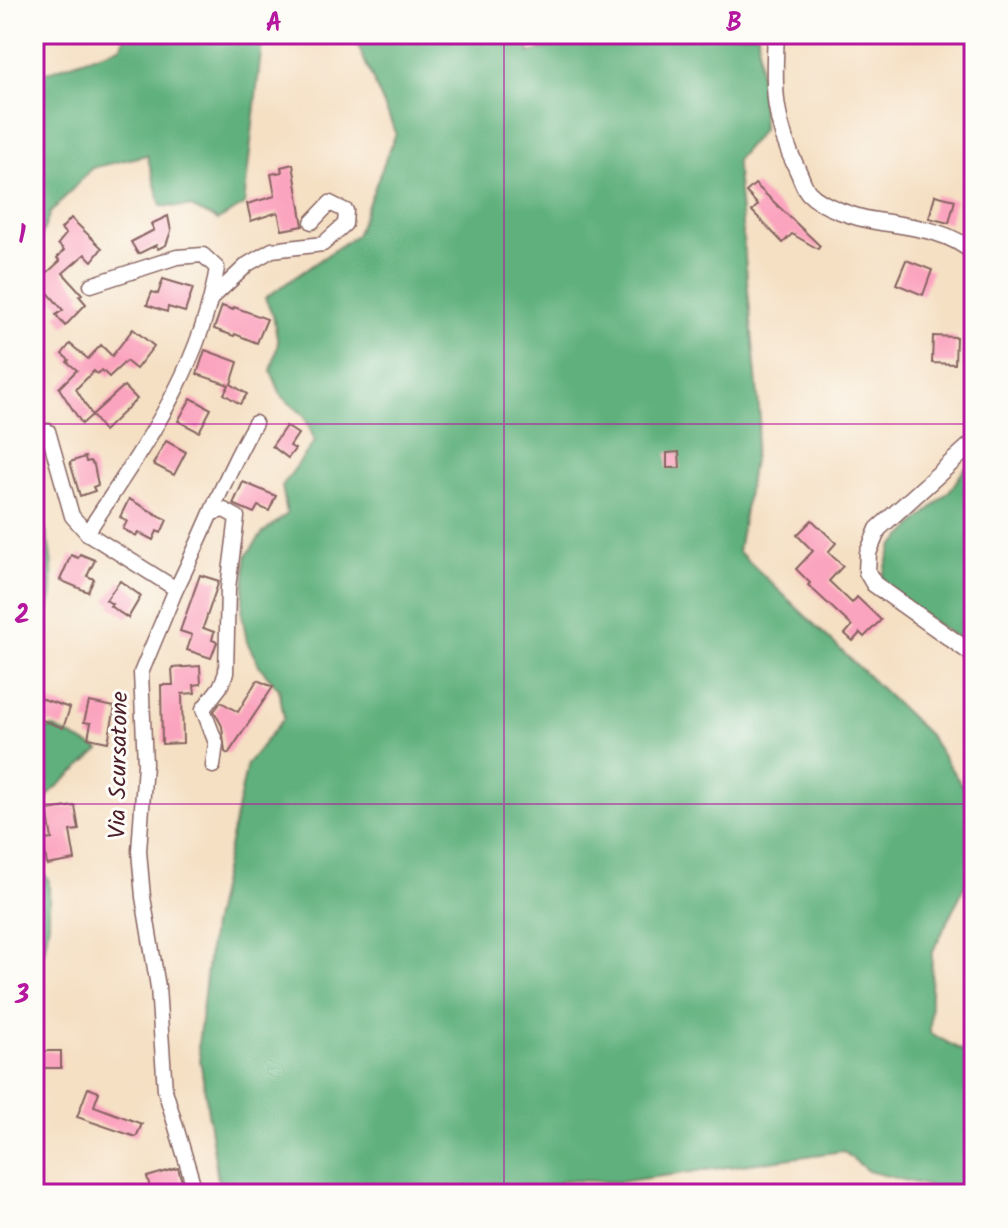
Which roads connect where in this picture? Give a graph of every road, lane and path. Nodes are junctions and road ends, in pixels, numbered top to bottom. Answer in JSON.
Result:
{"nodes":[{"id":1,"x":776,"y":34,"type":"edge"},
{"id":2,"x":312,"y":222,"type":"dead end"},
{"id":3,"x":974,"y":253,"type":"edge"},
{"id":4,"x":91,"y":285,"type":"dead end"},
{"id":5,"x":212,"y":299,"type":"junction"},
{"id":6,"x":255,"y":423,"type":"dead end"},
{"id":7,"x":48,"y":431,"type":"dead end"},
{"id":8,"x":974,"y":442,"type":"edge"},
{"id":9,"x":212,"y":513,"type":"junction"},
{"id":10,"x":87,"y":533,"type":"junction"},
{"id":11,"x":176,"y":589,"type":"junction"},
{"id":12,"x":974,"y":655,"type":"edge"},
{"id":13,"x":213,"y":766,"type":"dead end"},
{"id":14,"x":196,"y":1194,"type":"edge"}],
"edges":[{"from":1,"to":3,"type":"street"},
{"from":2,"to":5,"type":"street"},
{"from":4,"to":5,"type":"street"},
{"from":5,"to":10,"type":"street"},
{"from":6,"to":9,"type":"street","name":"Via Scursatone"},
{"from":7,"to":10,"type":"street"},
{"from":8,"to":12,"type":"street"},
{"from":9,"to":11,"type":"street","name":"Via Scursatone"},
{"from":9,"to":13,"type":"street"},
{"from":10,"to":11,"type":"street"},
{"from":11,"to":14,"type":"street","name":"Via Scursatone"}]}
